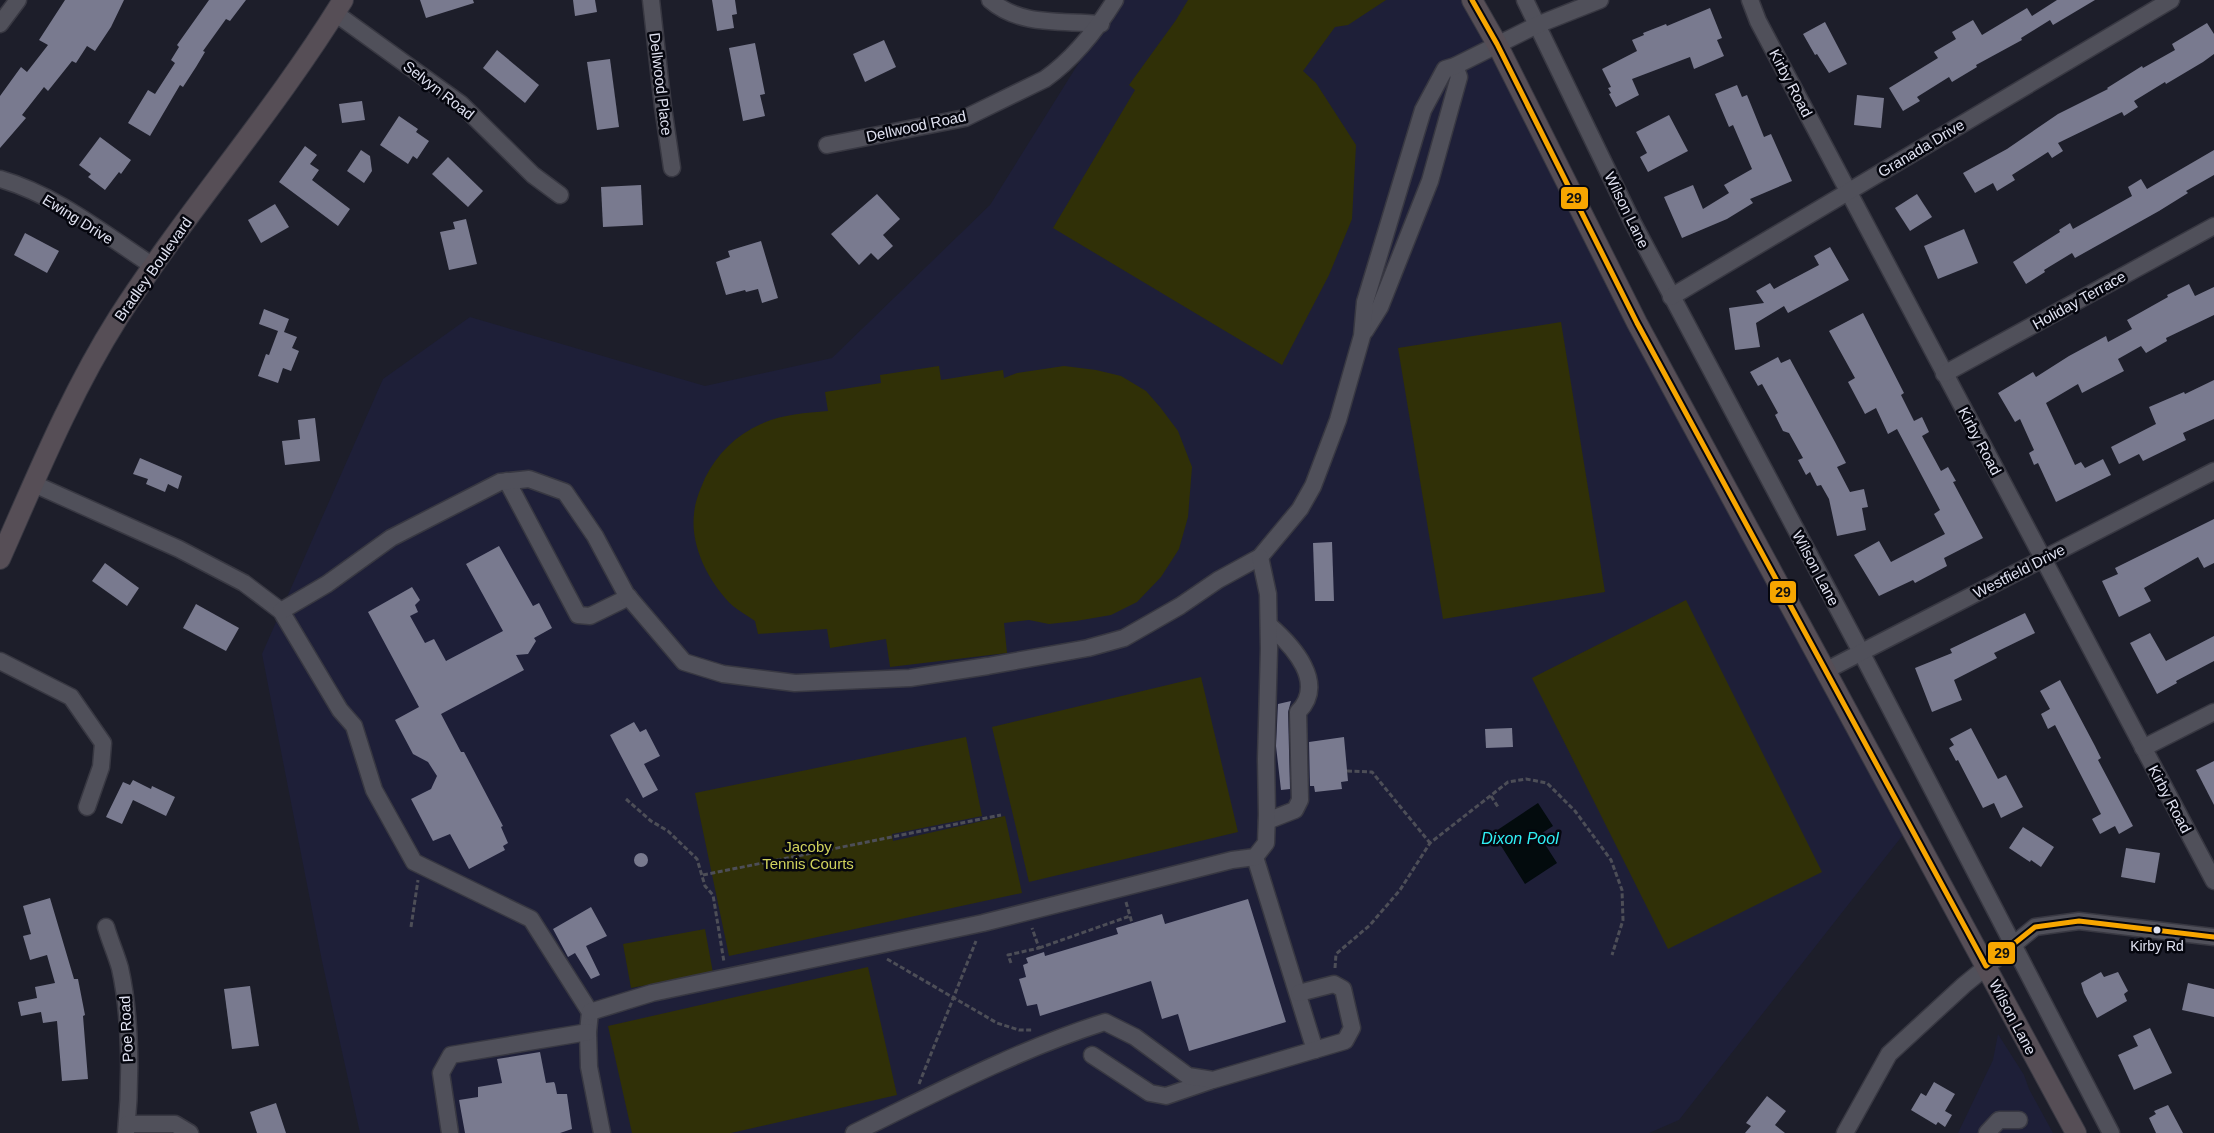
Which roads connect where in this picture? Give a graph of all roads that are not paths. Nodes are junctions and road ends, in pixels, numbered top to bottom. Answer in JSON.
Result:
{"nodes":[{"id":1,"x":18,"y":0,"type":"edge"},
{"id":2,"x":651,"y":0,"type":"edge"},
{"id":3,"x":990,"y":0,"type":"edge"},
{"id":4,"x":1115,"y":0,"type":"edge"},
{"id":5,"x":1472,"y":0,"type":"edge"},
{"id":6,"x":1525,"y":0,"type":"edge"},
{"id":7,"x":1600,"y":0,"type":"edge"},
{"id":8,"x":1750,"y":0,"type":"edge"},
{"id":9,"x":2171,"y":0,"type":"edge"},
{"id":10,"x":339,"y":6,"type":"edge"},
{"id":11,"x":0,"y":24,"type":"edge"},
{"id":12,"x":1101,"y":24,"type":"junction"},
{"id":13,"x":1538,"y":25,"type":"junction"},
{"id":14,"x":1497,"y":44,"type":"junction"},
{"id":15,"x":1455,"y":66,"type":"junction"},
{"id":16,"x":1413,"y":144,"type":"junction"},
{"id":17,"x":827,"y":145,"type":"dead end"},
{"id":18,"x":1438,"y":150,"type":"junction"},
{"id":19,"x":672,"y":168,"type":"dead end"},
{"id":20,"x":1405,"y":174,"type":"junction"},
{"id":21,"x":0,"y":179,"type":"edge"},
{"id":22,"x":1430,"y":181,"type":"junction"},
{"id":23,"x":1848,"y":192,"type":"junction"},
{"id":24,"x":560,"y":195,"type":"dead end"},
{"id":25,"x":2214,"y":226,"type":"edge"},
{"id":26,"x":153,"y":266,"type":"junction"},
{"id":27,"x":1671,"y":297,"type":"junction"},
{"id":28,"x":1362,"y":336,"type":"junction"},
{"id":29,"x":1944,"y":374,"type":"junction"},
{"id":30,"x":2214,"y":471,"type":"edge"},
{"id":31,"x":507,"y":481,"type":"junction"},
{"id":32,"x":34,"y":484,"type":"junction"},
{"id":33,"x":1260,"y":557,"type":"junction"},
{"id":34,"x":2043,"y":559,"type":"junction"},
{"id":35,"x":0,"y":560,"type":"edge"},
{"id":36,"x":629,"y":597,"type":"junction"},
{"id":37,"x":281,"y":611,"type":"junction"},
{"id":38,"x":1269,"y":625,"type":"junction"},
{"id":39,"x":1862,"y":652,"type":"junction"},
{"id":40,"x":0,"y":661,"type":"edge"},
{"id":41,"x":1825,"y":671,"type":"junction"},
{"id":42,"x":2214,"y":712,"type":"edge"},
{"id":43,"x":2143,"y":748,"type":"junction"},
{"id":44,"x":87,"y":807,"type":"dead end"},
{"id":45,"x":1267,"y":821,"type":"junction"},
{"id":46,"x":1256,"y":857,"type":"junction"},
{"id":47,"x":2214,"y":881,"type":"edge"},
{"id":48,"x":106,"y":928,"type":"dead end"},
{"id":49,"x":2214,"y":936,"type":"edge"},
{"id":50,"x":2013,"y":944,"type":"junction"},
{"id":51,"x":1986,"y":966,"type":"junction"},
{"id":52,"x":1299,"y":993,"type":"junction"},
{"id":53,"x":590,"y":1012,"type":"junction"},
{"id":54,"x":588,"y":1032,"type":"junction"},
{"id":55,"x":1315,"y":1050,"type":"junction"},
{"id":56,"x":1092,"y":1055,"type":"dead end"},
{"id":57,"x":1213,"y":1080,"type":"junction"},
{"id":58,"x":2020,"y":1120,"type":"dead end"},
{"id":59,"x":127,"y":1128,"type":"edge"},
{"id":60,"x":190,"y":1133,"type":"edge"},
{"id":61,"x":450,"y":1133,"type":"edge"},
{"id":62,"x":602,"y":1133,"type":"edge"},
{"id":63,"x":854,"y":1133,"type":"edge"},
{"id":64,"x":1845,"y":1133,"type":"edge"},
{"id":65,"x":1987,"y":1133,"type":"edge"},
{"id":66,"x":2076,"y":1133,"type":"edge"},
{"id":67,"x":2111,"y":1133,"type":"edge"}],
"edges":[{"from":1,"to":11,"type":"street"},
{"from":2,"to":19,"type":"street","name":"Dellwood Place"},
{"from":3,"to":12,"type":"street"},
{"from":4,"to":12,"type":"street","name":"Dellwood Road"},
{"from":5,"to":14,"type":"main road","name":"Wilson Lane"},
{"from":6,"to":13,"type":"street","name":"Wilson Lane"},
{"from":7,"to":13,"type":"street"},
{"from":8,"to":23,"type":"street","name":"Kirby Road"},
{"from":9,"to":23,"type":"street","name":"Granada Drive"},
{"from":10,"to":24,"type":"street","name":"Selvyn Road"},
{"from":10,"to":26,"type":"main road","name":"Bradley Boulevard"},
{"from":12,"to":17,"type":"street","name":"Dellwood Road"},
{"from":13,"to":14,"type":"street"},
{"from":13,"to":27,"type":"street","name":"Wilson Lane"},
{"from":14,"to":15,"type":"street"},
{"from":14,"to":41,"type":"main road","name":"Wilson Lane"},
{"from":15,"to":16,"type":"street"},
{"from":15,"to":18,"type":"street"},
{"from":16,"to":18,"type":"street"},
{"from":16,"to":20,"type":"street"},
{"from":18,"to":22,"type":"street"},
{"from":20,"to":22,"type":"street"},
{"from":20,"to":28,"type":"street"},
{"from":21,"to":26,"type":"street","name":"Ewing Drive"},
{"from":22,"to":28,"type":"street"},
{"from":23,"to":27,"type":"street","name":"Granada Drive"},
{"from":23,"to":29,"type":"street","name":"Kirby Road"},
{"from":25,"to":29,"type":"street","name":"Holiday Terrace"},
{"from":26,"to":32,"type":"main road","name":"Bradley Boulevard"},
{"from":27,"to":39,"type":"street","name":"Wilson Lane"},
{"from":28,"to":33,"type":"street"},
{"from":29,"to":34,"type":"street","name":"Kirby Road"},
{"from":30,"to":34,"type":"street","name":"Westfield Drive"},
{"from":31,"to":36,"type":"street"},
{"from":31,"to":36,"type":"street"},
{"from":31,"to":37,"type":"street"},
{"from":32,"to":35,"type":"main road","name":"Bradley Boulevard"},
{"from":32,"to":37,"type":"street"},
{"from":33,"to":36,"type":"street"},
{"from":33,"to":38,"type":"street"},
{"from":34,"to":39,"type":"street","name":"Westfield Drive"},
{"from":34,"to":43,"type":"street","name":"Kirby Road"},
{"from":37,"to":53,"type":"street"},
{"from":38,"to":45,"type":"street"},
{"from":38,"to":45,"type":"street"},
{"from":39,"to":41,"type":"street","name":"Westfield Drive"},
{"from":39,"to":50,"type":"street","name":"Wilson Lane"},
{"from":40,"to":44,"type":"street"},
{"from":41,"to":51,"type":"main road","name":"Wilson Lane"},
{"from":42,"to":43,"type":"street"},
{"from":43,"to":47,"type":"street","name":"Kirby Road"},
{"from":45,"to":46,"type":"street"},
{"from":46,"to":52,"type":"street"},
{"from":46,"to":53,"type":"street"},
{"from":48,"to":59,"type":"street","name":"Poe Road"},
{"from":49,"to":50,"type":"street"},
{"from":50,"to":51,"type":"street"},
{"from":50,"to":67,"type":"street","name":"Wilson Lane"},
{"from":51,"to":64,"type":"street"},
{"from":51,"to":66,"type":"main road","name":"Wilson Lane"},
{"from":52,"to":55,"type":"street"},
{"from":52,"to":55,"type":"street"},
{"from":53,"to":54,"type":"street"},
{"from":54,"to":61,"type":"street"},
{"from":54,"to":62,"type":"street"},
{"from":55,"to":57,"type":"street"},
{"from":56,"to":57,"type":"street"},
{"from":57,"to":63,"type":"street"},
{"from":58,"to":65,"type":"street"},
{"from":59,"to":60,"type":"street"}]}
